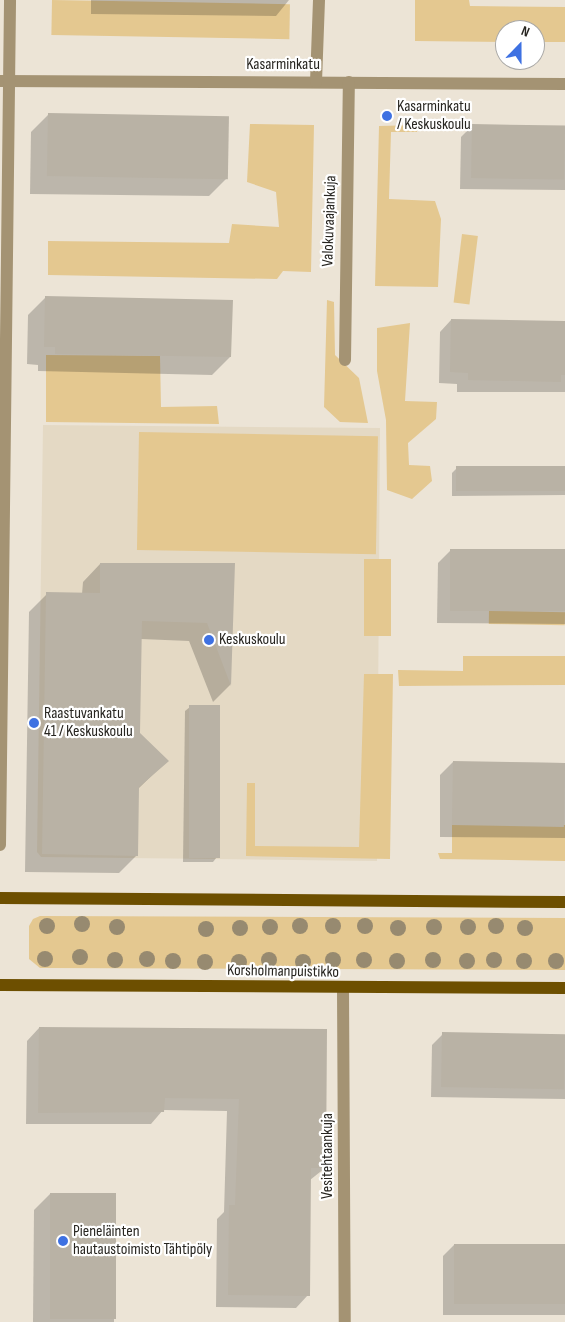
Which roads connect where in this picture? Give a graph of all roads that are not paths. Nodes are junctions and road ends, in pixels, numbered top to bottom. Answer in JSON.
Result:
{"nodes":[{"id":1,"x":10,"y":0,"type":"edge"},
{"id":2,"x":319,"y":0,"type":"edge"},
{"id":3,"x":5,"y":81,"type":"edge"},
{"id":4,"x":316,"y":82,"type":"junction"},
{"id":5,"x":349,"y":82,"type":"junction"},
{"id":6,"x":565,"y":84,"type":"edge"},
{"id":7,"x":344,"y":360,"type":"dead end"},
{"id":8,"x":0,"y":845,"type":"edge"},
{"id":9,"x":0,"y":898,"type":"edge"},
{"id":10,"x":565,"y":902,"type":"edge"},
{"id":11,"x":0,"y":985,"type":"edge"},
{"id":12,"x":565,"y":988,"type":"edge"},
{"id":13,"x":343,"y":989,"type":"junction"},
{"id":14,"x":345,"y":1322,"type":"edge"}],
"edges":[{"from":1,"to":3,"type":"street"},
{"from":2,"to":4,"type":"street"},
{"from":3,"to":4,"type":"street","name":"Kasarminkatu"},
{"from":3,"to":8,"type":"street"},
{"from":4,"to":5,"type":"street","name":"Kasarminkatu"},
{"from":5,"to":6,"type":"street","name":"Kasarminkatu"},
{"from":5,"to":7,"type":"street","name":"Valokuvaajankuja"},
{"from":9,"to":10,"type":"main road"},
{"from":11,"to":13,"type":"main road","name":"Korsholmanpuistikko"},
{"from":12,"to":13,"type":"main road","name":"Korsholmanpuistikko"},
{"from":13,"to":14,"type":"street","name":"Vesitehtaankuja"}]}
